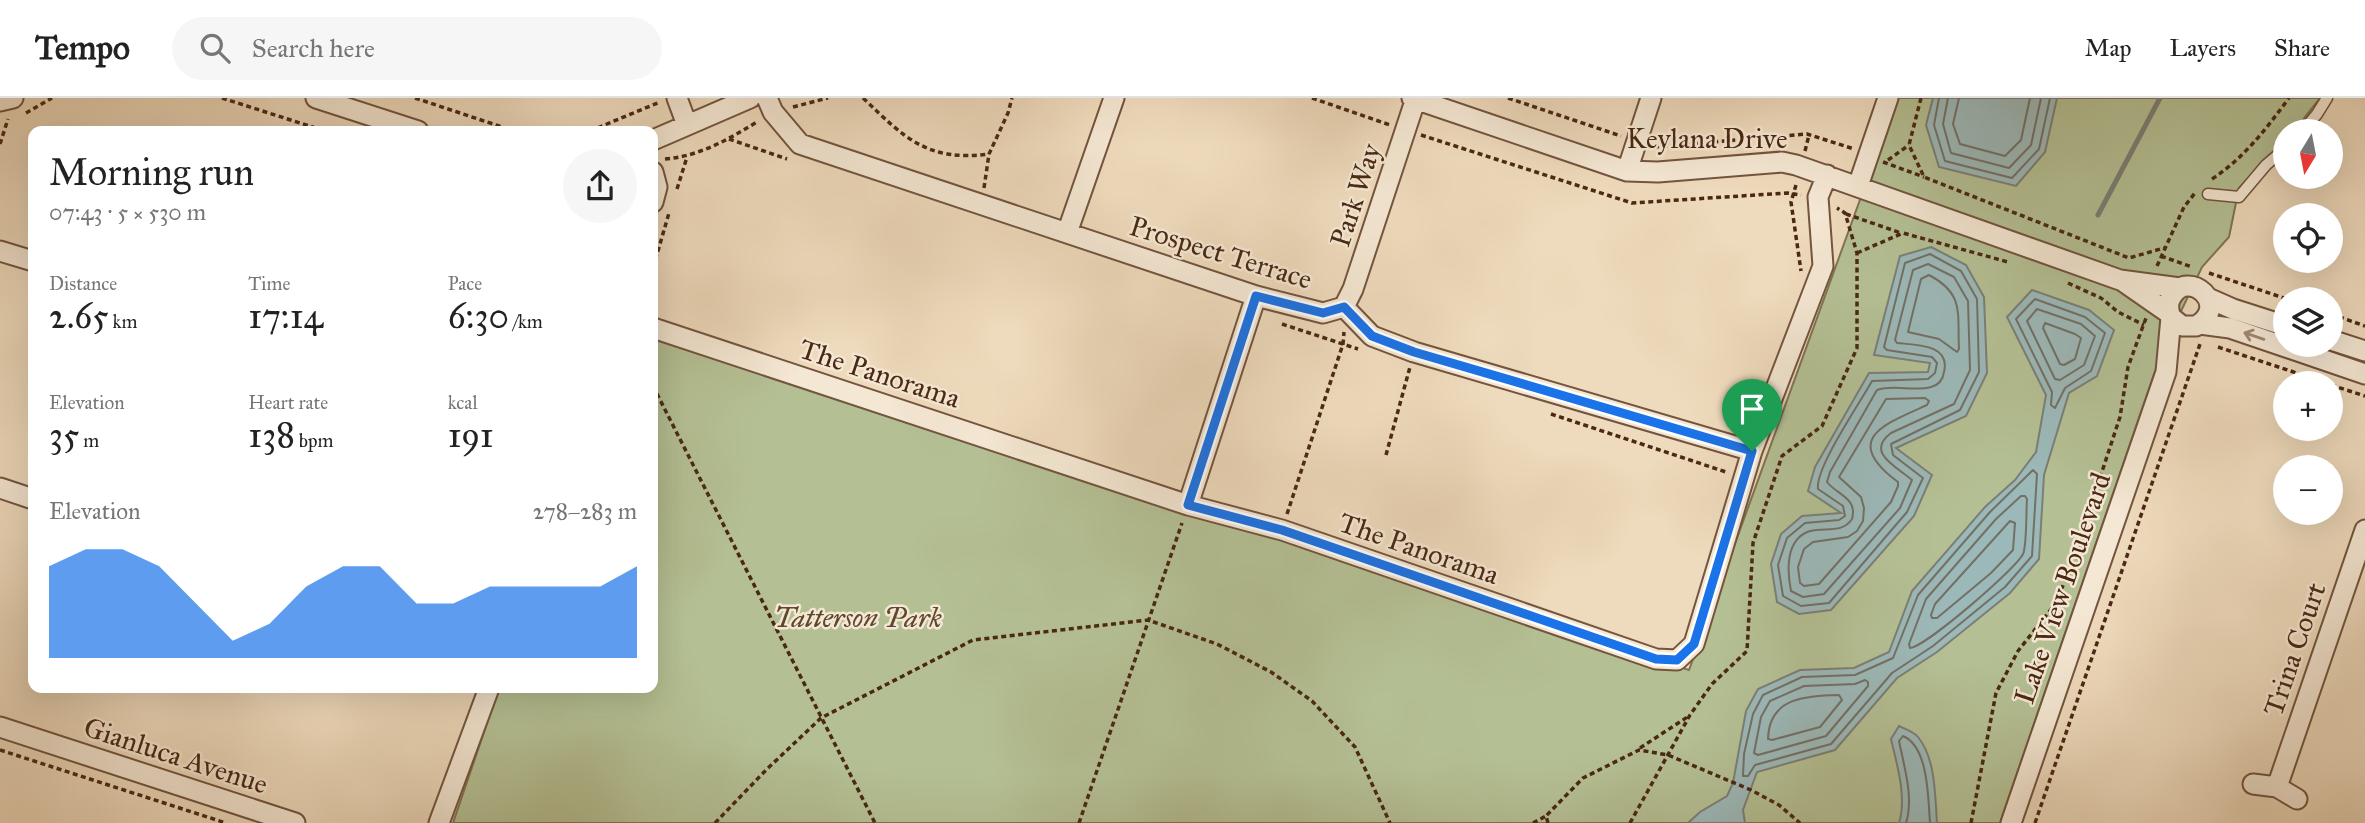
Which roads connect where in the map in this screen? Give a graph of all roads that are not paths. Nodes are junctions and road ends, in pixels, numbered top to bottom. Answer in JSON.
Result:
{"nodes":[{"id":1,"x":13,"y":98,"type":"edge"},
{"id":2,"x":317,"y":98,"type":"edge"},
{"id":3,"x":677,"y":98,"type":"edge"},
{"id":4,"x":750,"y":98,"type":"edge"},
{"id":5,"x":1114,"y":98,"type":"edge"},
{"id":6,"x":1415,"y":98,"type":"edge"},
{"id":7,"x":1651,"y":98,"type":"edge"},
{"id":8,"x":1888,"y":98,"type":"edge"},
{"id":9,"x":2327,"y":98,"type":"edge"},
{"id":10,"x":770,"y":105,"type":"edge"},
{"id":11,"x":4,"y":110,"type":"edge"},
{"id":12,"x":2313,"y":119,"type":"edge"},
{"id":13,"x":687,"y":125,"type":"junction"},
{"id":14,"x":403,"y":126,"type":"edge"},
{"id":15,"x":658,"y":137,"type":"edge"},
{"id":16,"x":2273,"y":159,"type":"edge"},
{"id":17,"x":1627,"y":171,"type":"junction"},
{"id":18,"x":1827,"y":176,"type":"junction"},
{"id":19,"x":1858,"y":186,"type":"junction"},
{"id":20,"x":2208,"y":194,"type":"dead end"},
{"id":21,"x":1067,"y":233,"type":"junction"},
{"id":22,"x":0,"y":251,"type":"edge"},
{"id":23,"x":28,"y":259,"type":"edge"},
{"id":24,"x":2120,"y":280,"type":"junction"},
{"id":25,"x":2180,"y":288,"type":"junction"},
{"id":26,"x":1256,"y":296,"type":"junction"},
{"id":27,"x":2207,"y":298,"type":"junction"},
{"id":28,"x":1344,"y":307,"type":"junction"},
{"id":29,"x":2171,"y":316,"type":"junction"},
{"id":30,"x":2273,"y":322,"type":"edge"},
{"id":31,"x":658,"y":330,"type":"edge"},
{"id":32,"x":2198,"y":334,"type":"junction"},
{"id":33,"x":2343,"y":344,"type":"edge"},
{"id":34,"x":2365,"y":351,"type":"edge"},
{"id":35,"x":2166,"y":372,"type":"junction"},
{"id":36,"x":2365,"y":374,"type":"edge"},
{"id":37,"x":1752,"y":451,"type":"junction"},
{"id":38,"x":0,"y":488,"type":"edge"},
{"id":39,"x":28,"y":497,"type":"edge"},
{"id":40,"x":1188,"y":505,"type":"junction"},
{"id":41,"x":2365,"y":530,"type":"edge"},
{"id":42,"x":487,"y":693,"type":"edge"},
{"id":43,"x":0,"y":727,"type":"edge"},
{"id":44,"x":2253,"y":784,"type":"dead end"},
{"id":45,"x":2277,"y":787,"type":"junction"},
{"id":46,"x":2297,"y":799,"type":"dead end"},
{"id":47,"x":295,"y":823,"type":"edge"},
{"id":48,"x":439,"y":823,"type":"edge"},
{"id":49,"x":2011,"y":823,"type":"edge"}],
"edges":[{"from":1,"to":11,"type":"street"},
{"from":2,"to":14,"type":"street"},
{"from":3,"to":13,"type":"street"},
{"from":4,"to":13,"type":"street"},
{"from":5,"to":21,"type":"street"},
{"from":6,"to":17,"type":"street","name":"Keylana Drive"},
{"from":6,"to":28,"type":"street","name":"Park Way"},
{"from":7,"to":17,"type":"street"},
{"from":8,"to":19,"type":"street"},
{"from":9,"to":12,"type":"lane"},
{"from":10,"to":21,"type":"street","name":"Prospect Terrace"},
{"from":13,"to":15,"type":"street"},
{"from":16,"to":20,"type":"lane"},
{"from":17,"to":18,"type":"street","name":"Keylana Drive"},
{"from":18,"to":19,"type":"street","name":"Keylana Drive"},
{"from":18,"to":37,"type":"street","name":"The Panorama"},
{"from":19,"to":24,"type":"street","name":"Keylana Drive"},
{"from":21,"to":26,"type":"street","name":"Prospect Terrace"},
{"from":22,"to":23,"type":"street"},
{"from":24,"to":25,"type":"street","name":"Keylana Drive"},
{"from":24,"to":29,"type":"street","name":"Keylana Drive"},
{"from":25,"to":27,"type":"street"},
{"from":25,"to":29,"type":"street"},
{"from":26,"to":28,"type":"street","name":"Prospect Terrace"},
{"from":26,"to":40,"type":"street"},
{"from":27,"to":30,"type":"street"},
{"from":27,"to":32,"type":"street"},
{"from":28,"to":37,"type":"street","name":"Prospect Terrace"},
{"from":29,"to":32,"type":"street"},
{"from":29,"to":35,"type":"street","name":"Lake View Boulevard"},
{"from":31,"to":40,"type":"street","name":"The Panorama"},
{"from":32,"to":35,"type":"street","name":"Lake View Boulevard"},
{"from":36,"to":32,"type":"street","one_way":true},
{"from":33,"to":34,"type":"street"},
{"from":35,"to":49,"type":"street","name":"Lake View Boulevard"},
{"from":37,"to":40,"type":"street","name":"The Panorama"},
{"from":38,"to":39,"type":"street"},
{"from":41,"to":45,"type":"street","name":"Trina Court"},
{"from":42,"to":48,"type":"street"},
{"from":43,"to":47,"type":"street","name":"Gianluca Avenue"},
{"from":44,"to":45,"type":"street"},
{"from":45,"to":46,"type":"street"}]}
